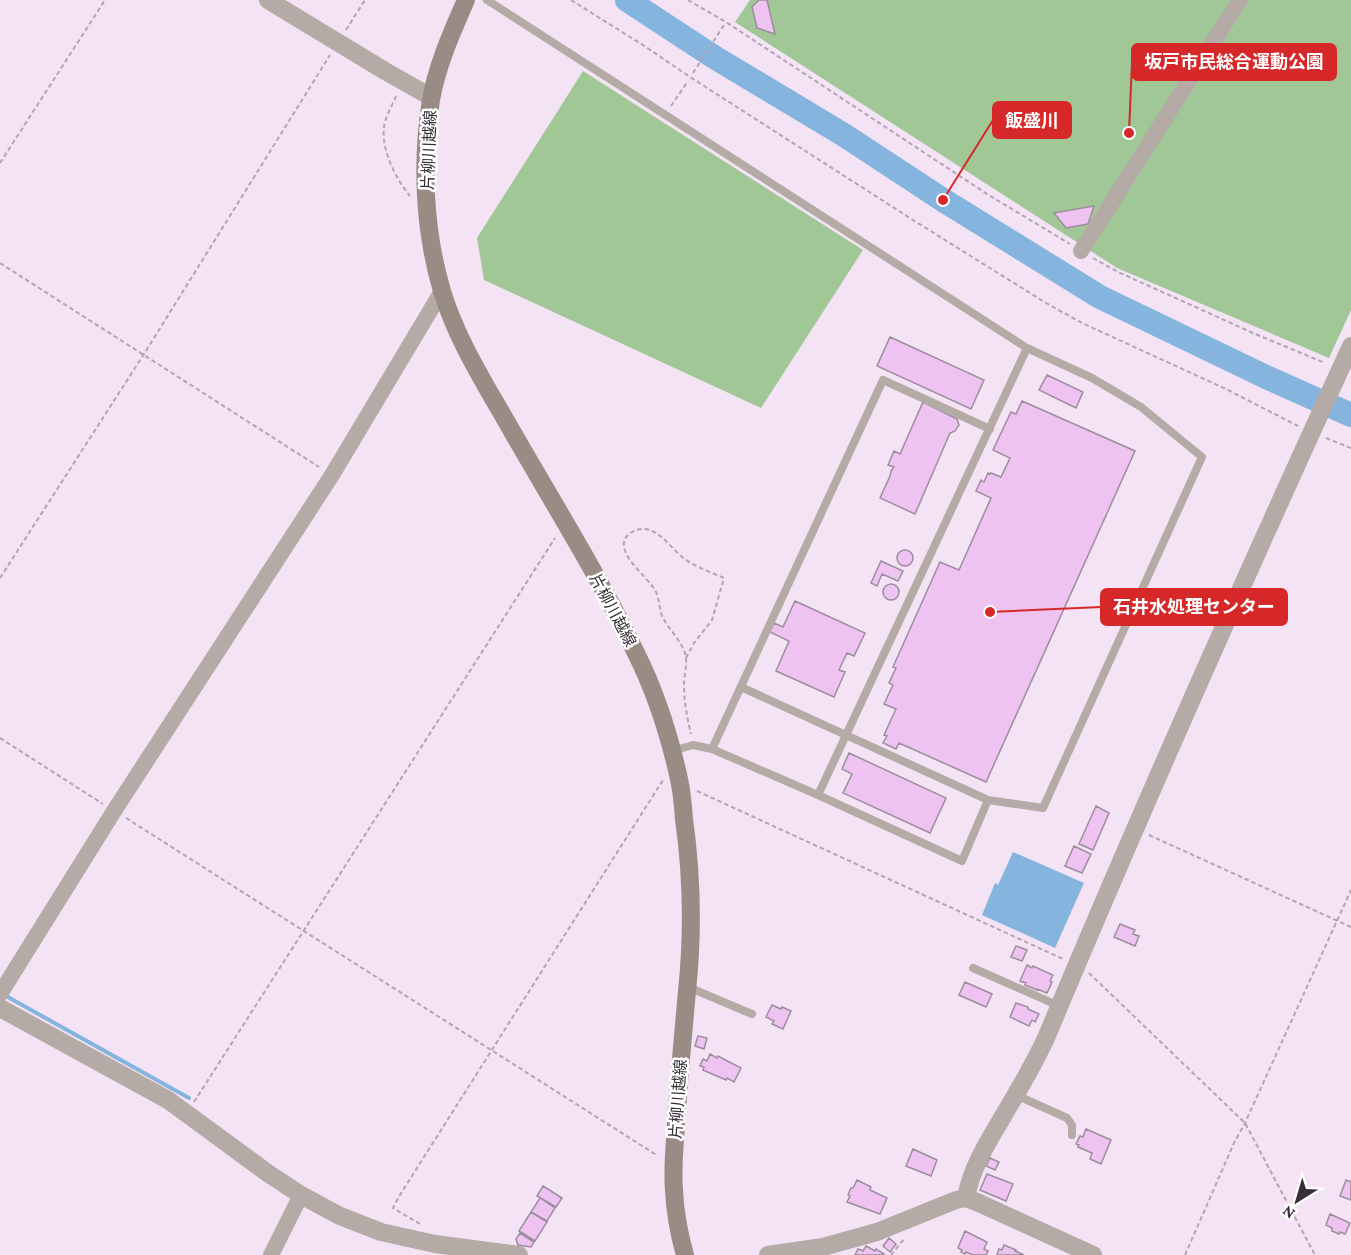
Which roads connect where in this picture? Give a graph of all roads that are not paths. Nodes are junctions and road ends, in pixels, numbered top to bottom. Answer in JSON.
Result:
{"nodes":[{"id":1,"x":268,"y":0,"type":"edge"},
{"id":2,"x":466,"y":0,"type":"edge"},
{"id":3,"x":487,"y":0,"type":"edge"},
{"id":4,"x":1240,"y":0,"type":"edge"},
{"id":5,"x":431,"y":98,"type":"junction"},
{"id":6,"x":1081,"y":251,"type":"road end"},
{"id":7,"x":442,"y":291,"type":"junction"},
{"id":8,"x":1351,"y":346,"type":"edge"},
{"id":9,"x":1028,"y":348,"type":"junction"},
{"id":10,"x":990,"y":429,"type":"junction"},
{"id":11,"x":741,"y":687,"type":"junction"},
{"id":12,"x":846,"y":736,"type":"junction"},
{"id":13,"x":712,"y":749,"type":"junction"},
{"id":14,"x":673,"y":757,"type":"junction"},
{"id":15,"x":818,"y":795,"type":"junction"},
{"id":16,"x":988,"y":800,"type":"junction"},
{"id":17,"x":973,"y":968,"type":"dead end"},
{"id":18,"x":688,"y":987,"type":"junction"},
{"id":19,"x":0,"y":994,"type":"edge"},
{"id":20,"x":1059,"y":1006,"type":"junction"},
{"id":21,"x":0,"y":1008,"type":"edge"},
{"id":22,"x":752,"y":1014,"type":"dead end"},
{"id":23,"x":1016,"y":1095,"type":"junction"},
{"id":24,"x":1072,"y":1135,"type":"dead end"},
{"id":25,"x":301,"y":1196,"type":"junction"},
{"id":26,"x":966,"y":1198,"type":"junction"},
{"id":27,"x":440,"y":1250,"type":"edge"},
{"id":28,"x":271,"y":1255,"type":"edge"},
{"id":29,"x":519,"y":1255,"type":"edge"},
{"id":30,"x":685,"y":1255,"type":"edge"},
{"id":31,"x":768,"y":1255,"type":"edge"},
{"id":32,"x":1093,"y":1255,"type":"edge"}],
"edges":[{"from":1,"to":5,"type":"street"},
{"from":2,"to":5,"type":"main road","name":"片柳川越線"},
{"from":3,"to":9,"type":"lane"},
{"from":4,"to":6,"type":"street"},
{"from":5,"to":7,"type":"main road","name":"片柳川越線"},
{"from":7,"to":14,"type":"main road","name":"片柳川越線"},
{"from":7,"to":19,"type":"street"},
{"from":8,"to":20,"type":"street"},
{"from":9,"to":10,"type":"lane"},
{"from":9,"to":16,"type":"lane"},
{"from":10,"to":11,"type":"lane"},
{"from":10,"to":12,"type":"lane"},
{"from":11,"to":12,"type":"lane"},
{"from":11,"to":13,"type":"lane"},
{"from":12,"to":15,"type":"lane"},
{"from":12,"to":16,"type":"lane"},
{"from":13,"to":14,"type":"lane"},
{"from":13,"to":15,"type":"lane"},
{"from":14,"to":18,"type":"main road","name":"片柳川越線"},
{"from":15,"to":16,"type":"lane"},
{"from":17,"to":20,"type":"lane"},
{"from":18,"to":22,"type":"lane"},
{"from":18,"to":30,"type":"main road","name":"片柳川越線"},
{"from":20,"to":23,"type":"street"},
{"from":21,"to":25,"type":"street"},
{"from":23,"to":24,"type":"lane"},
{"from":23,"to":26,"type":"street"},
{"from":25,"to":27,"type":"street"},
{"from":25,"to":28,"type":"street"},
{"from":26,"to":31,"type":"street"},
{"from":26,"to":32,"type":"street"},
{"from":27,"to":29,"type":"street"}]}
